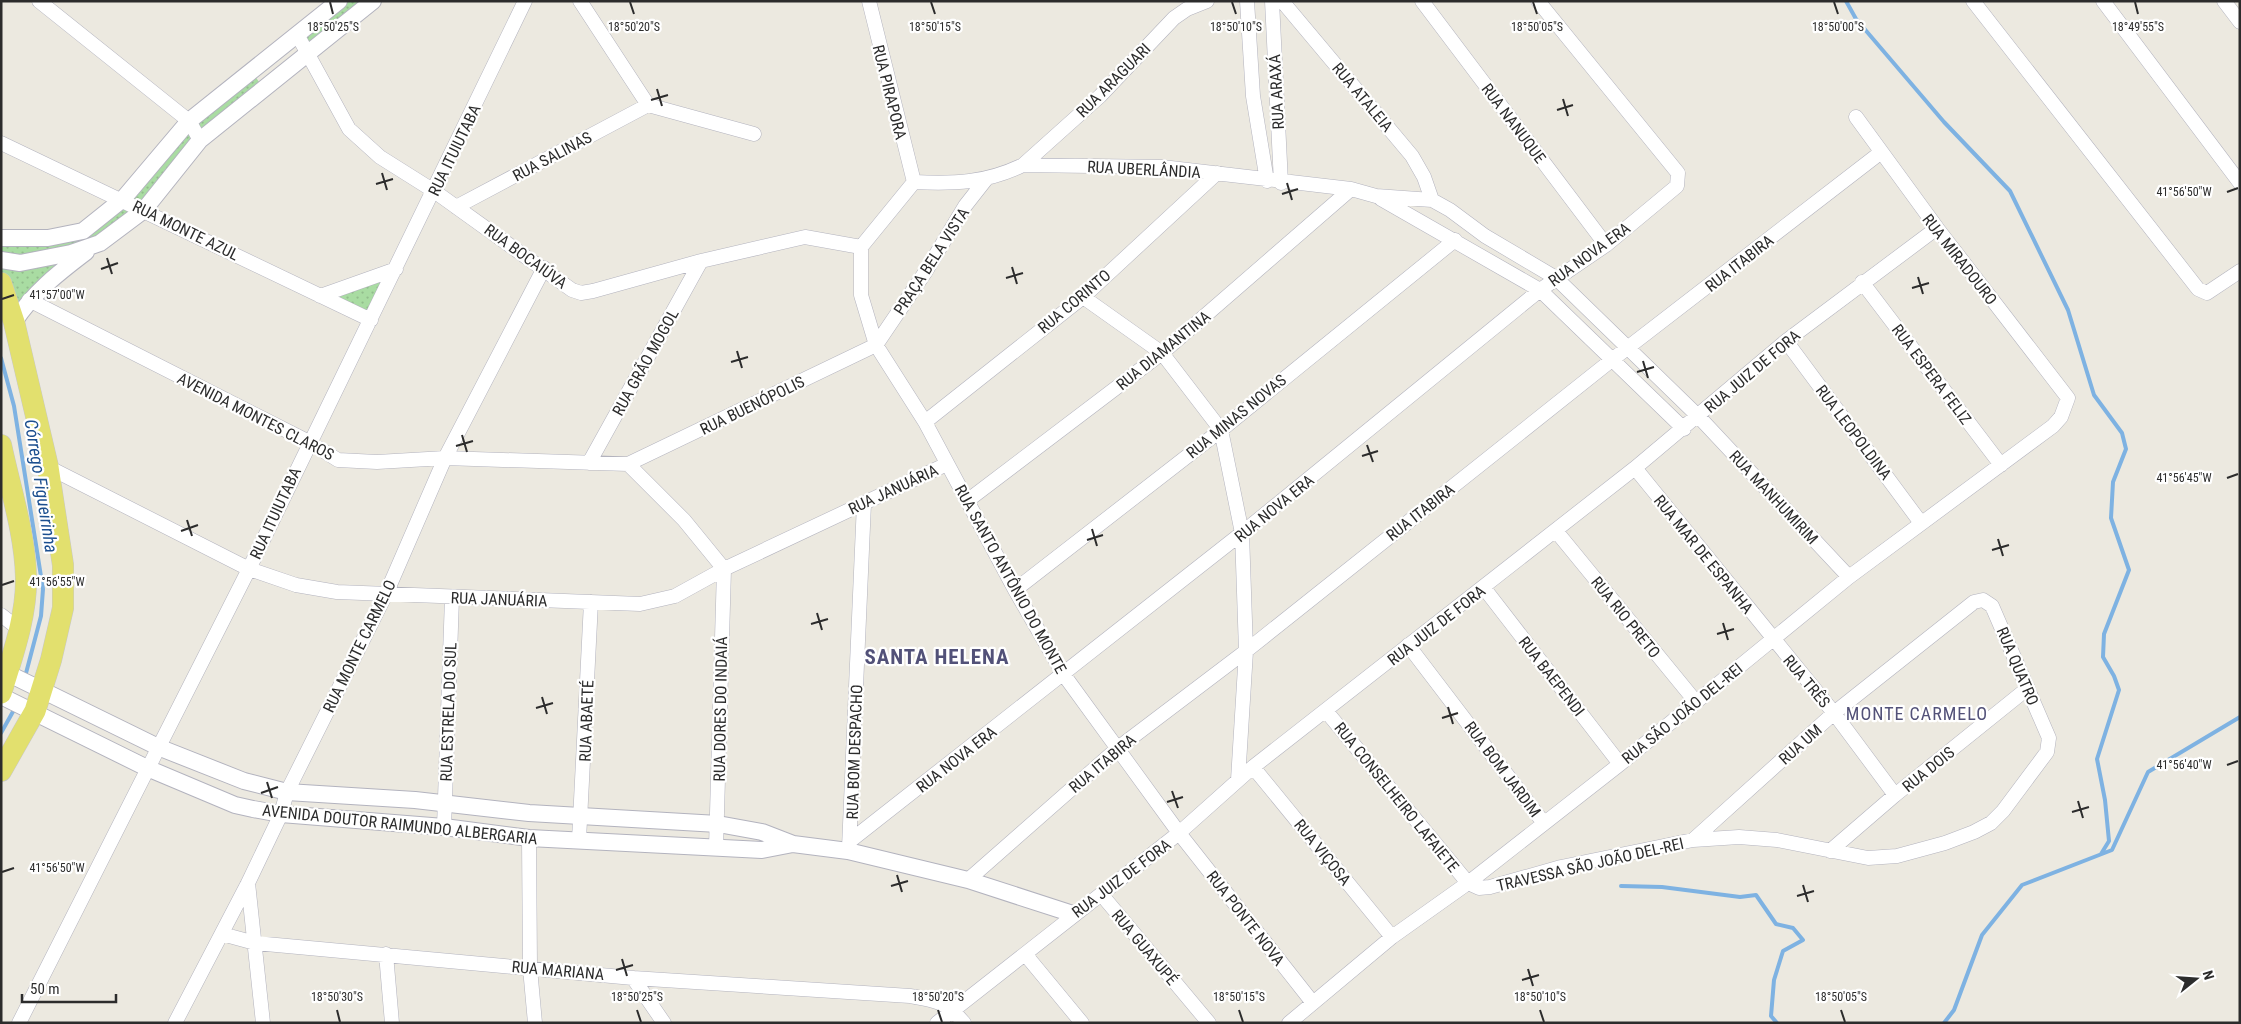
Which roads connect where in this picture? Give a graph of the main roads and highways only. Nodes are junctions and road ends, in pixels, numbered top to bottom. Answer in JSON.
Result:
{"nodes":[{"id":1,"x":1,"y":283,"type":"edge"},
{"id":2,"x":1,"y":445,"type":"edge"},
{"id":3,"x":3,"y":464,"type":"edge"},
{"id":4,"x":1,"y":694,"type":"edge"},
{"id":5,"x":1,"y":771,"type":"edge"}],
"edges":[{"from":1,"to":5,"type":"main road"},
{"from":2,"to":3,"type":"main road"},
{"from":3,"to":4,"type":"main road"}]}
